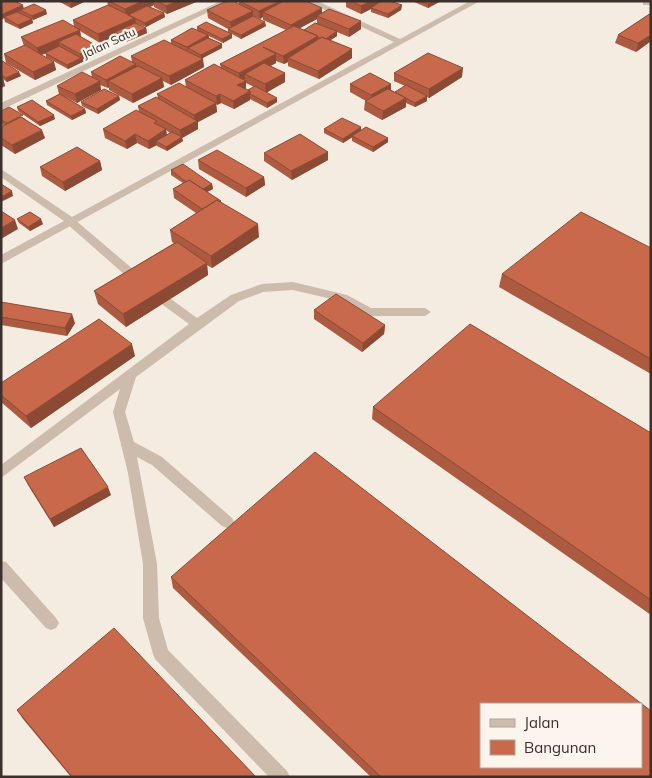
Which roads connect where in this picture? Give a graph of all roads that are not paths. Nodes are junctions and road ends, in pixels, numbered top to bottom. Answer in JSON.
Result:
{"nodes":[{"id":1,"x":228,"y":1,"type":"edge"},
{"id":2,"x":310,"y":1,"type":"edge"},
{"id":3,"x":476,"y":1,"type":"edge"},
{"id":4,"x":400,"y":42,"type":"junction"},
{"id":5,"x":1,"y":107,"type":"edge"},
{"id":6,"x":1,"y":172,"type":"edge"},
{"id":7,"x":70,"y":221,"type":"junction"},
{"id":8,"x":1,"y":260,"type":"edge"},
{"id":9,"x":137,"y":279,"type":"edge"},
{"id":10,"x":167,"y":302,"type":"edge"},
{"id":11,"x":425,"y":312,"type":"dead end"},
{"id":12,"x":197,"y":324,"type":"junction"},
{"id":13,"x":130,"y":377,"type":"junction"},
{"id":14,"x":129,"y":446,"type":"junction"},
{"id":15,"x":1,"y":474,"type":"edge"},
{"id":16,"x":227,"y":522,"type":"dead end"},
{"id":17,"x":1,"y":567,"type":"edge"},
{"id":18,"x":51,"y":623,"type":"dead end"},
{"id":19,"x":281,"y":777,"type":"edge"}],
"edges":[{"from":1,"to":5,"type":"street","name":"Jalan Satu"},
{"from":2,"to":4,"type":"street"},
{"from":3,"to":4,"type":"street"},
{"from":4,"to":7,"type":"street"},
{"from":6,"to":7,"type":"street"},
{"from":7,"to":8,"type":"street"},
{"from":7,"to":9,"type":"street"},
{"from":10,"to":12,"type":"street"},
{"from":11,"to":12,"type":"street"},
{"from":12,"to":13,"type":"street"},
{"from":13,"to":14,"type":"street"},
{"from":13,"to":15,"type":"street"},
{"from":14,"to":16,"type":"street"},
{"from":14,"to":19,"type":"street"},
{"from":17,"to":18,"type":"street"}]}
